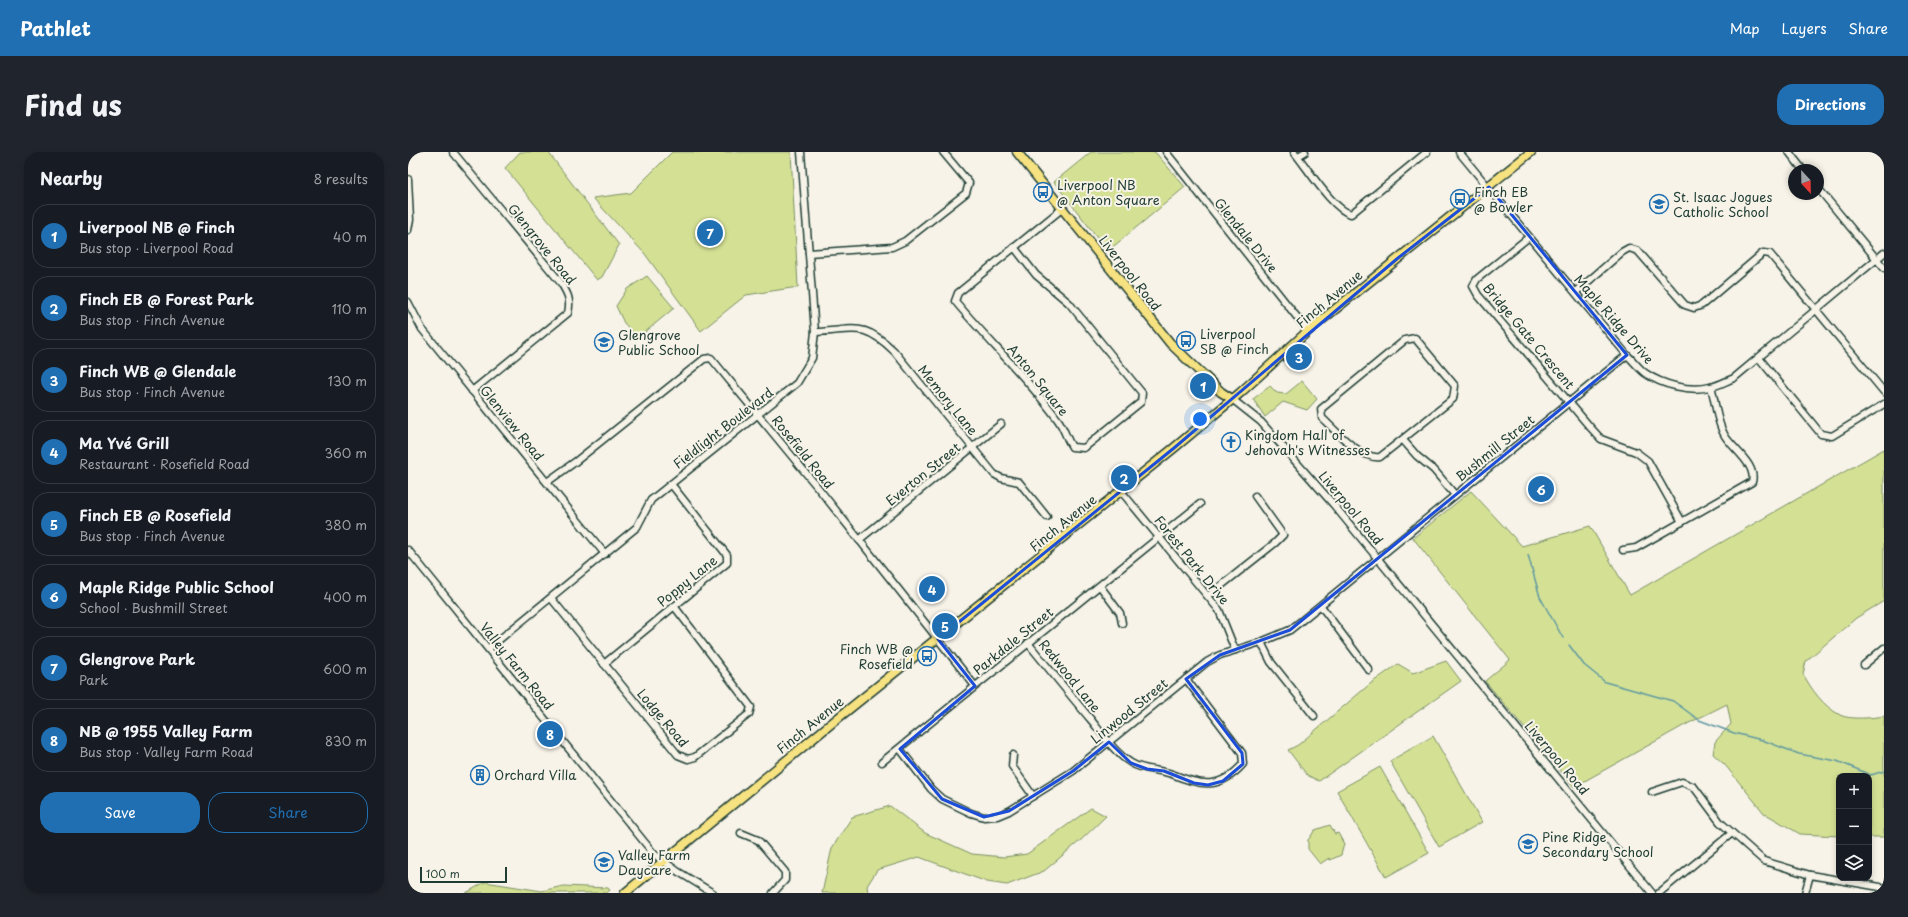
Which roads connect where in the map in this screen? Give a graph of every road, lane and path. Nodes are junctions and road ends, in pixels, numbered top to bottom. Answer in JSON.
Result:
{"nodes":[{"id":1,"x":453,"y":152,"type":"edge"},
{"id":2,"x":801,"y":152,"type":"edge"},
{"id":3,"x":943,"y":152,"type":"edge"},
{"id":4,"x":1017,"y":152,"type":"edge"},
{"id":5,"x":1166,"y":152,"type":"edge"},
{"id":6,"x":1305,"y":152,"type":"edge"},
{"id":7,"x":1427,"y":152,"type":"edge"},
{"id":8,"x":1460,"y":152,"type":"edge"},
{"id":9,"x":1531,"y":152,"type":"edge"},
{"id":10,"x":1789,"y":152,"type":"edge"},
{"id":11,"x":1296,"y":154,"type":"edge"},
{"id":12,"x":1799,"y":164,"type":"edge"},
{"id":13,"x":408,"y":179,"type":"edge"},
{"id":14,"x":1489,"y":187,"type":"junction"},
{"id":15,"x":1824,"y":195,"type":"edge"},
{"id":16,"x":1063,"y":208,"type":"junction"},
{"id":17,"x":408,"y":230,"type":"edge"},
{"id":18,"x":1529,"y":237,"type":"junction"},
{"id":19,"x":1014,"y":247,"type":"junction"},
{"id":20,"x":810,"y":252,"type":"junction"},
{"id":21,"x":1884,"y":253,"type":"edge"},
{"id":22,"x":1877,"y":259,"type":"junction"},
{"id":23,"x":1884,"y":268,"type":"edge"},
{"id":24,"x":1576,"y":292,"type":"junction"},
{"id":25,"x":408,"y":302,"type":"edge"},
{"id":26,"x":1816,"y":309,"type":"junction"},
{"id":27,"x":1308,"y":331,"type":"junction"},
{"id":28,"x":815,"y":332,"type":"junction"},
{"id":29,"x":1627,"y":355,"type":"junction"},
{"id":30,"x":1759,"y":358,"type":"junction"},
{"id":31,"x":1711,"y":387,"type":"junction"},
{"id":32,"x":472,"y":391,"type":"junction"},
{"id":33,"x":1884,"y":392,"type":"edge"},
{"id":34,"x":1232,"y":399,"type":"junction"},
{"id":35,"x":1570,"y":402,"type":"junction"},
{"id":36,"x":1884,"y":404,"type":"edge"},
{"id":37,"x":758,"y":413,"type":"junction"},
{"id":38,"x":1001,"y":424,"type":"dead end"},
{"id":39,"x":1403,"y":440,"type":"junction"},
{"id":40,"x":972,"y":448,"type":"junction"},
{"id":41,"x":547,"y":482,"type":"junction"},
{"id":42,"x":670,"y":484,"type":"junction"},
{"id":43,"x":1121,"y":491,"type":"junction"},
{"id":44,"x":1455,"y":495,"type":"junction"},
{"id":45,"x":1255,"y":496,"type":"dead end"},
{"id":46,"x":1200,"y":504,"type":"dead end"},
{"id":47,"x":1047,"y":517,"type":"dead end"},
{"id":48,"x":1682,"y":522,"type":"junction"},
{"id":49,"x":1159,"y":537,"type":"junction"},
{"id":50,"x":859,"y":540,"type":"junction"},
{"id":51,"x":408,"y":550,"type":"edge"},
{"id":52,"x":1623,"y":550,"type":"dead end"},
{"id":53,"x":605,"y":554,"type":"junction"},
{"id":54,"x":1377,"y":559,"type":"junction"},
{"id":55,"x":1100,"y":586,"type":"junction"},
{"id":56,"x":1208,"y":596,"type":"junction"},
{"id":57,"x":551,"y":598,"type":"junction"},
{"id":58,"x":674,"y":606,"type":"junction"},
{"id":59,"x":1321,"y":606,"type":"junction"},
{"id":60,"x":1122,"y":623,"type":"dead end"},
{"id":61,"x":938,"y":639,"type":"junction"},
{"id":62,"x":1261,"y":642,"type":"junction"},
{"id":63,"x":1028,"y":643,"type":"junction"},
{"id":64,"x":489,"y":648,"type":"junction"},
{"id":65,"x":1884,"y":648,"type":"edge"},
{"id":66,"x":1236,"y":650,"type":"junction"},
{"id":67,"x":604,"y":664,"type":"junction"},
{"id":68,"x":1864,"y":665,"type":"dead end"},
{"id":69,"x":1369,"y":670,"type":"dead end"},
{"id":70,"x":1186,"y":679,"type":"junction"},
{"id":71,"x":975,"y":686,"type":"junction"},
{"id":72,"x":1314,"y":716,"type":"dead end"},
{"id":73,"x":1109,"y":742,"type":"junction"},
{"id":74,"x":900,"y":749,"type":"junction"},
{"id":75,"x":1013,"y":755,"type":"dead end"},
{"id":76,"x":882,"y":762,"type":"dead end"},
{"id":77,"x":1652,"y":792,"type":"dead end"},
{"id":78,"x":1033,"y":796,"type":"junction"},
{"id":79,"x":741,"y":833,"type":"dead end"},
{"id":80,"x":1732,"y":833,"type":"junction"},
{"id":81,"x":663,"y":862,"type":"junction"},
{"id":82,"x":1810,"y":875,"type":"junction"},
{"id":83,"x":1884,"y":891,"type":"edge"},
{"id":84,"x":625,"y":893,"type":"edge"},
{"id":85,"x":713,"y":893,"type":"edge"},
{"id":86,"x":772,"y":893,"type":"edge"},
{"id":87,"x":1652,"y":893,"type":"edge"},
{"id":88,"x":1659,"y":893,"type":"edge"},
{"id":89,"x":1805,"y":893,"type":"edge"}],
"edges":[{"from":1,"to":32,"type":"street","name":"Glengrove Road"},
{"from":2,"to":20,"type":"street","name":"Fieldlight Boulevard"},
{"from":3,"to":20,"type":"street"},
{"from":4,"to":16,"type":"main road","name":"Liverpool Road"},
{"from":5,"to":27,"type":"street","name":"Glendale Drive"},
{"from":6,"to":11,"type":"street"},
{"from":7,"to":11,"type":"street"},
{"from":8,"to":14,"type":"street","name":"Maple Ridge Drive"},
{"from":9,"to":14,"type":"main road","name":"Finch Avenue"},
{"from":10,"to":12,"type":"street"},
{"from":13,"to":17,"type":"street"},
{"from":14,"to":18,"type":"street","name":"Maple Ridge Drive"},
{"from":14,"to":27,"type":"main road","name":"Finch Avenue"},
{"from":15,"to":22,"type":"street"},
{"from":16,"to":19,"type":"street","name":"Anton Square"},
{"from":16,"to":34,"type":"main road","name":"Liverpool Road"},
{"from":18,"to":24,"type":"street","name":"Maple Ridge Drive"},
{"from":18,"to":35,"type":"street","name":"Bridge Gate Crescent"},
{"from":19,"to":19,"type":"street","name":"Anton Square"},
{"from":20,"to":28,"type":"street","name":"Fieldlight Boulevard"},
{"from":21,"to":22,"type":"street","name":"Maple Ridge Drive"},
{"from":22,"to":23,"type":"street"},
{"from":22,"to":26,"type":"street","name":"Maple Ridge Drive"},
{"from":24,"to":26,"type":"street"},
{"from":24,"to":29,"type":"street","name":"Maple Ridge Drive"},
{"from":25,"to":32,"type":"street","name":"Glenview Road"},
{"from":26,"to":30,"type":"street","name":"Maple Ridge Drive"},
{"from":26,"to":33,"type":"street"},
{"from":27,"to":34,"type":"main road","name":"Finch Avenue"},
{"from":28,"to":37,"type":"street","name":"Fieldlight Boulevard"},
{"from":28,"to":40,"type":"street","name":"Memory Lane"},
{"from":29,"to":31,"type":"street","name":"Maple Ridge Drive"},
{"from":29,"to":35,"type":"street","name":"Bushmill Street"},
{"from":30,"to":31,"type":"street","name":"Maple Ridge Drive"},
{"from":30,"to":36,"type":"street"},
{"from":31,"to":48,"type":"street"},
{"from":32,"to":41,"type":"street","name":"Glenview Road"},
{"from":34,"to":43,"type":"main road","name":"Finch Avenue"},
{"from":34,"to":54,"type":"street","name":"Liverpool Road"},
{"from":35,"to":44,"type":"street","name":"Bushmill Street"},
{"from":35,"to":48,"type":"street"},
{"from":37,"to":41,"type":"street","name":"Rosefield Road"},
{"from":37,"to":42,"type":"street","name":"Fieldlight Boulevard"},
{"from":37,"to":50,"type":"street","name":"Rosefield Road"},
{"from":38,"to":40,"type":"street","name":"Everton Street"},
{"from":39,"to":39,"type":"street"},
{"from":39,"to":44,"type":"street"},
{"from":40,"to":47,"type":"street","name":"Memory Lane"},
{"from":40,"to":50,"type":"street","name":"Everton Street"},
{"from":41,"to":53,"type":"street","name":"Glenview Road"},
{"from":42,"to":53,"type":"street","name":"Fieldlight Boulevard"},
{"from":42,"to":58,"type":"street","name":"Poppy Lane"},
{"from":43,"to":49,"type":"street","name":"Forest Park Drive"},
{"from":43,"to":61,"type":"main road","name":"Finch Avenue"},
{"from":44,"to":54,"type":"street","name":"Bushmill Street"},
{"from":45,"to":56,"type":"street"},
{"from":46,"to":49,"type":"street","name":"Parkdale Street"},
{"from":48,"to":52,"type":"street"},
{"from":49,"to":55,"type":"street","name":"Parkdale Street"},
{"from":49,"to":56,"type":"street","name":"Forest Park Drive"},
{"from":50,"to":61,"type":"street","name":"Rosefield Road"},
{"from":51,"to":64,"type":"street","name":"Valley Farm Road"},
{"from":53,"to":57,"type":"street","name":"Fieldlight Boulevard"},
{"from":54,"to":59,"type":"street","name":"Linwood Street"},
{"from":54,"to":87,"type":"street","name":"Liverpool Road"},
{"from":55,"to":60,"type":"street"},
{"from":55,"to":63,"type":"street","name":"Parkdale Street"},
{"from":56,"to":66,"type":"street","name":"Forest Park Drive"},
{"from":57,"to":64,"type":"street","name":"Fieldlight Boulevard"},
{"from":57,"to":67,"type":"street","name":"Lodge Road"},
{"from":58,"to":67,"type":"street","name":"Poppy Lane"},
{"from":58,"to":67,"type":"street","name":"Lodge Road"},
{"from":59,"to":62,"type":"street","name":"Linwood Street"},
{"from":59,"to":69,"type":"street"},
{"from":61,"to":71,"type":"street","name":"Rosefield Road"},
{"from":61,"to":81,"type":"main road","name":"Finch Avenue"},
{"from":62,"to":66,"type":"street","name":"Linwood Street"},
{"from":62,"to":72,"type":"street"},
{"from":63,"to":71,"type":"street","name":"Parkdale Street"},
{"from":63,"to":73,"type":"street","name":"Redwood Lane"},
{"from":64,"to":81,"type":"street","name":"Valley Farm Road"},
{"from":65,"to":68,"type":"street"},
{"from":66,"to":70,"type":"street","name":"Linwood Street"},
{"from":70,"to":73,"type":"street","name":"Linwood Street"},
{"from":70,"to":73,"type":"street","name":"Redwood Lane"},
{"from":71,"to":74,"type":"street","name":"Parkdale Street"},
{"from":73,"to":78,"type":"street","name":"Linwood Street"},
{"from":74,"to":76,"type":"street","name":"Parkdale Street"},
{"from":74,"to":78,"type":"street","name":"Linwood Street"},
{"from":75,"to":78,"type":"street"},
{"from":77,"to":80,"type":"street"},
{"from":79,"to":86,"type":"street"},
{"from":80,"to":82,"type":"street"},
{"from":80,"to":88,"type":"street"},
{"from":81,"to":84,"type":"main road","name":"Finch Avenue"},
{"from":81,"to":85,"type":"street","name":"Valley Farm Road"},
{"from":82,"to":83,"type":"street"},
{"from":82,"to":89,"type":"street"}]}
